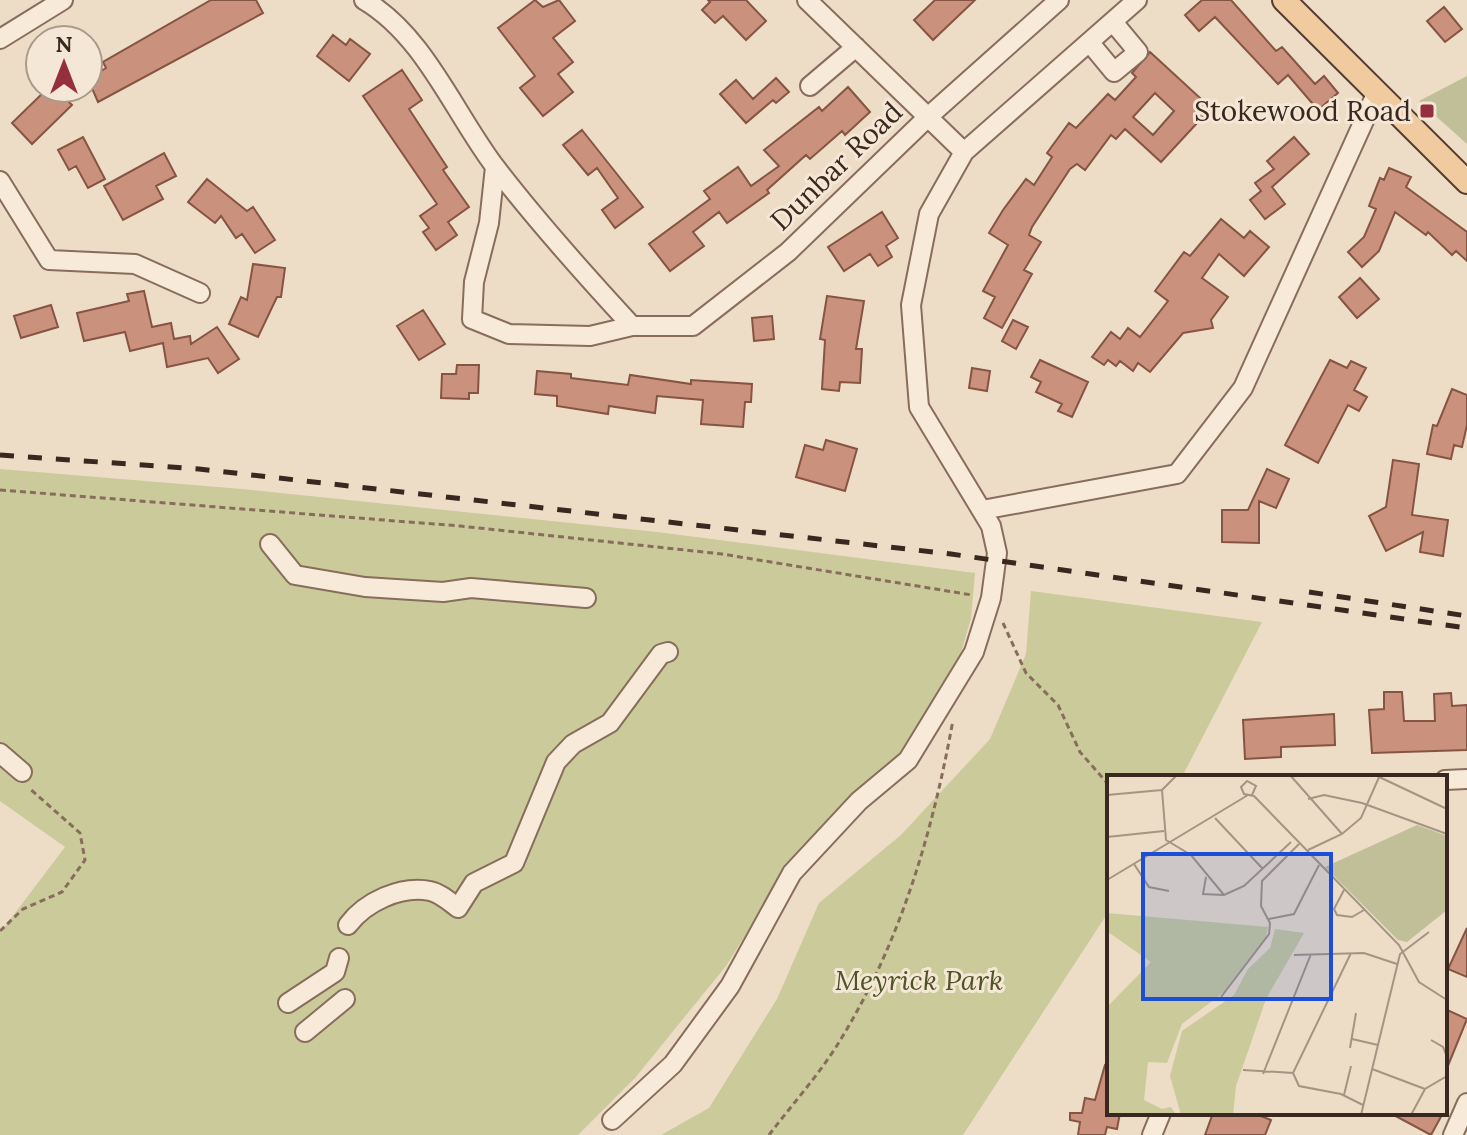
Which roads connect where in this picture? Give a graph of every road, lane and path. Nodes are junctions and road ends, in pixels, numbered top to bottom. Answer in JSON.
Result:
{"nodes":[{"id":1,"x":63,"y":0,"type":"edge"},
{"id":2,"x":364,"y":0,"type":"edge"},
{"id":3,"x":807,"y":0,"type":"edge"},
{"id":4,"x":1059,"y":0,"type":"edge"},
{"id":5,"x":1137,"y":0,"type":"edge"},
{"id":6,"x":1284,"y":0,"type":"edge"},
{"id":7,"x":1113,"y":22,"type":"junction"},
{"id":8,"x":0,"y":39,"type":"edge"},
{"id":9,"x":1090,"y":43,"type":"junction"},
{"id":10,"x":856,"y":47,"type":"junction"},
{"id":11,"x":810,"y":86,"type":"dead end"},
{"id":12,"x":1377,"y":92,"type":"junction"},
{"id":13,"x":929,"y":116,"type":"junction"},
{"id":14,"x":964,"y":152,"type":"junction"},
{"id":15,"x":495,"y":167,"type":"junction"},
{"id":16,"x":0,"y":181,"type":"edge"},
{"id":17,"x":1467,"y":182,"type":"edge"},
{"id":18,"x":200,"y":293,"type":"dead end"},
{"id":19,"x":632,"y":326,"type":"junction"},
{"id":20,"x":0,"y":490,"type":"edge"},
{"id":21,"x":982,"y":510,"type":"junction"},
{"id":22,"x":270,"y":544,"type":"dead end"},
{"id":23,"x":586,"y":598,"type":"dead end"},
{"id":24,"x":991,"y":598,"type":"junction"},
{"id":25,"x":668,"y":652,"type":"dead end"},
{"id":26,"x":962,"y":677,"type":"junction"},
{"id":27,"x":0,"y":753,"type":"edge"},
{"id":28,"x":22,"y":777,"type":"joint"},
{"id":29,"x":1467,"y":779,"type":"edge"},
{"id":30,"x":1447,"y":780,"type":"edge"},
{"id":31,"x":1107,"y":783,"type":"edge"},
{"id":32,"x":348,"y":925,"type":"dead end"},
{"id":33,"x":0,"y":931,"type":"edge"},
{"id":34,"x":339,"y":958,"type":"dead end"},
{"id":35,"x":345,"y":999,"type":"dead end"},
{"id":36,"x":288,"y":1003,"type":"dead end"},
{"id":37,"x":305,"y":1032,"type":"dead end"},
{"id":38,"x":1467,"y":1103,"type":"edge"},
{"id":39,"x":1160,"y":1115,"type":"edge"},
{"id":40,"x":612,"y":1120,"type":"dead end"},
{"id":41,"x":769,"y":1135,"type":"edge"},
{"id":42,"x":1152,"y":1135,"type":"edge"},
{"id":43,"x":1453,"y":1135,"type":"edge"}],
"edges":[{"from":1,"to":8,"type":"street"},
{"from":2,"to":15,"type":"street"},
{"from":3,"to":10,"type":"street"},
{"from":4,"to":13,"type":"street","name":"Dunbar Road"},
{"from":5,"to":7,"type":"street"},
{"from":6,"to":12,"type":"main road"},
{"from":7,"to":9,"type":"street"},
{"from":7,"to":9,"type":"street"},
{"from":9,"to":14,"type":"street"},
{"from":10,"to":11,"type":"street"},
{"from":10,"to":13,"type":"street"},
{"from":12,"to":17,"type":"main road"},
{"from":12,"to":21,"type":"street"},
{"from":13,"to":14,"type":"street"},
{"from":13,"to":19,"type":"street","name":"Dunbar Road"},
{"from":14,"to":21,"type":"street"},
{"from":15,"to":19,"type":"street"},
{"from":15,"to":19,"type":"street","name":"Dunbar Road"},
{"from":16,"to":18,"type":"street"},
{"from":20,"to":24,"type":"path"},
{"from":21,"to":24,"type":"street"},
{"from":22,"to":23,"type":"street"},
{"from":24,"to":26,"type":"street"},
{"from":24,"to":31,"type":"path"},
{"from":25,"to":32,"type":"street"},
{"from":26,"to":40,"type":"street"},
{"from":26,"to":41,"type":"path"},
{"from":27,"to":28,"type":"street"},
{"from":28,"to":33,"type":"path"},
{"from":29,"to":30,"type":"street"},
{"from":34,"to":36,"type":"street"},
{"from":35,"to":37,"type":"street"},
{"from":38,"to":43,"type":"street"},
{"from":39,"to":42,"type":"street"}]}
